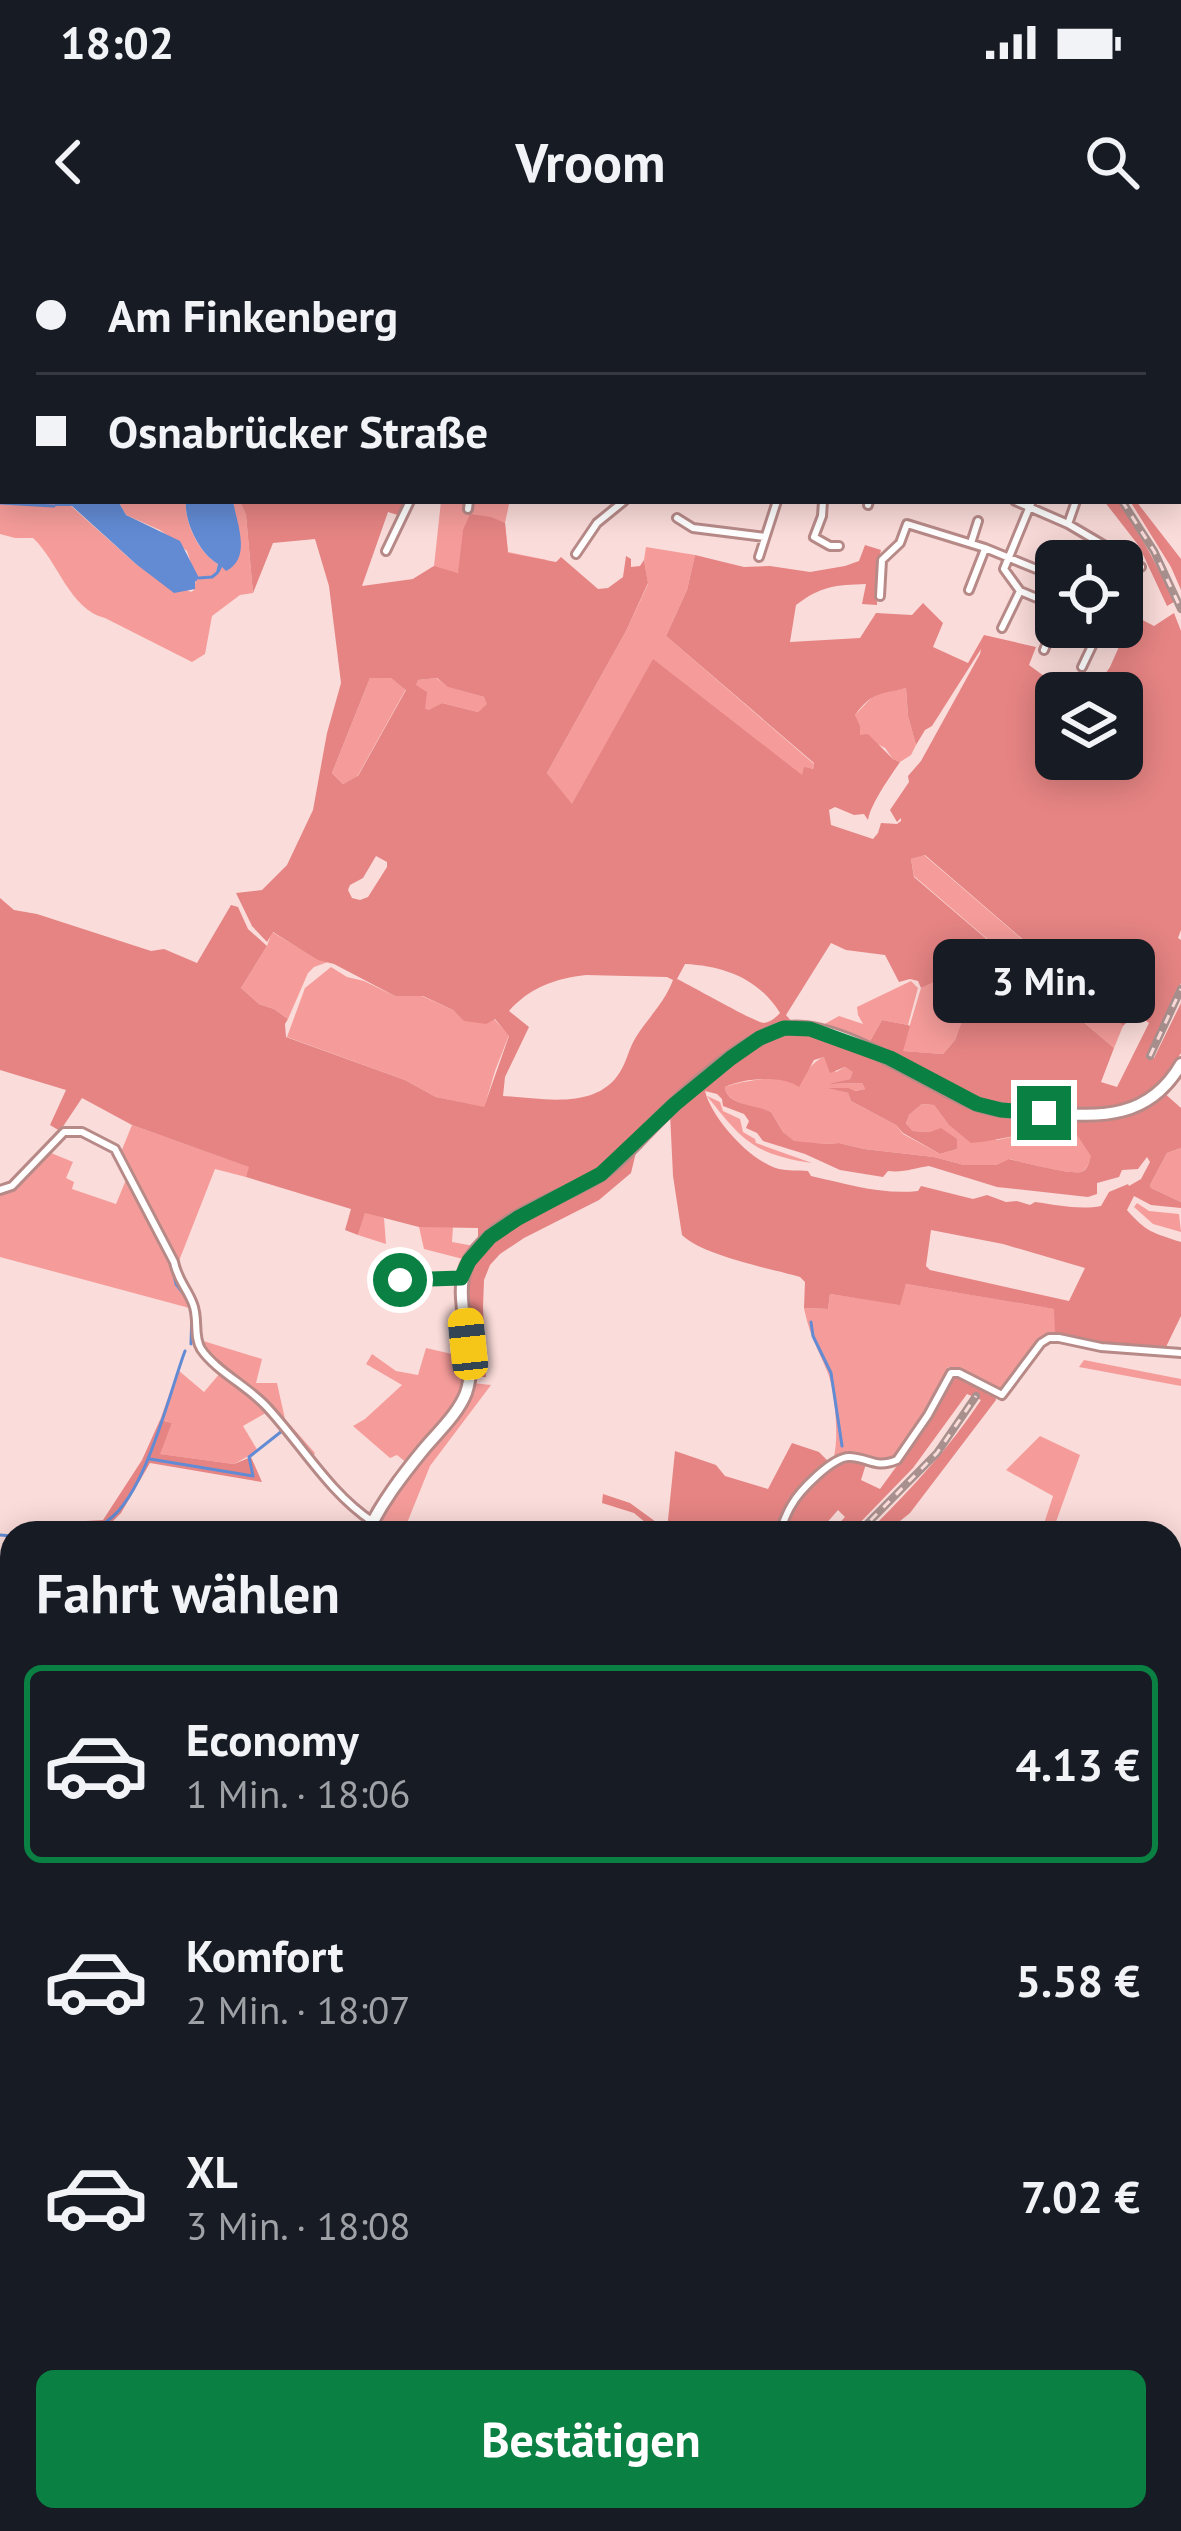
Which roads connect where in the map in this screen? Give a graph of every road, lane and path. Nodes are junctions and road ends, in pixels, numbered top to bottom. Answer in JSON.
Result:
{"nodes":[{"id":1,"x":409,"y":504,"type":"edge"},
{"id":2,"x":620,"y":504,"type":"edge"},
{"id":3,"x":776,"y":504,"type":"edge"},
{"id":4,"x":823,"y":504,"type":"edge"},
{"id":5,"x":1031,"y":504,"type":"edge"},
{"id":6,"x":1075,"y":504,"type":"edge"},
{"id":7,"x":677,"y":518,"type":"dead end"},
{"id":8,"x":978,"y":521,"type":"dead end"},
{"id":9,"x":1068,"y":524,"type":"junction"},
{"id":10,"x":766,"y":537,"type":"junction"},
{"id":11,"x":1095,"y":540,"type":"edge"},
{"id":12,"x":971,"y":543,"type":"junction"},
{"id":13,"x":838,"y":546,"type":"dead end"},
{"id":14,"x":985,"y":548,"type":"junction"},
{"id":15,"x":386,"y":551,"type":"dead end"},
{"id":16,"x":576,"y":554,"type":"dead end"},
{"id":17,"x":1007,"y":556,"type":"junction"},
{"id":18,"x":759,"y":557,"type":"dead end"},
{"id":19,"x":1035,"y":568,"type":"edge"},
{"id":20,"x":969,"y":590,"type":"dead end"},
{"id":21,"x":1020,"y":591,"type":"junction"},
{"id":22,"x":880,"y":596,"type":"dead end"},
{"id":23,"x":1035,"y":597,"type":"edge"},
{"id":24,"x":1002,"y":628,"type":"dead end"},
{"id":25,"x":1091,"y":648,"type":"edge"},
{"id":26,"x":1082,"y":667,"type":"dead end"},
{"id":27,"x":1179,"y":1073,"type":"edge"},
{"id":28,"x":0,"y":1190,"type":"edge"},
{"id":29,"x":461,"y":1278,"type":"junction"},
{"id":30,"x":400,"y":1280,"type":"dead end"},
{"id":31,"x":1181,"y":1353,"type":"edge"},
{"id":32,"x":364,"y":1521,"type":"edge"},
{"id":33,"x":374,"y":1521,"type":"edge"},
{"id":34,"x":784,"y":1521,"type":"edge"}],
"edges":[{"from":1,"to":15,"type":"street"},
{"from":2,"to":16,"type":"street"},
{"from":3,"to":10,"type":"street"},
{"from":4,"to":13,"type":"street"},
{"from":5,"to":9,"type":"street"},
{"from":5,"to":17,"type":"street"},
{"from":6,"to":9,"type":"street"},
{"from":7,"to":10,"type":"street"},
{"from":8,"to":12,"type":"street"},
{"from":9,"to":11,"type":"street"},
{"from":10,"to":18,"type":"street"},
{"from":12,"to":14,"type":"street"},
{"from":12,"to":22,"type":"street"},
{"from":14,"to":17,"type":"street"},
{"from":14,"to":20,"type":"street"},
{"from":17,"to":19,"type":"street"},
{"from":17,"to":21,"type":"street"},
{"from":21,"to":23,"type":"street"},
{"from":21,"to":24,"type":"street"},
{"from":25,"to":26,"type":"street"},
{"from":27,"to":29,"type":"main road"},
{"from":28,"to":32,"type":"street"},
{"from":29,"to":30,"type":"street"},
{"from":29,"to":33,"type":"main road"},
{"from":31,"to":34,"type":"street"}]}
